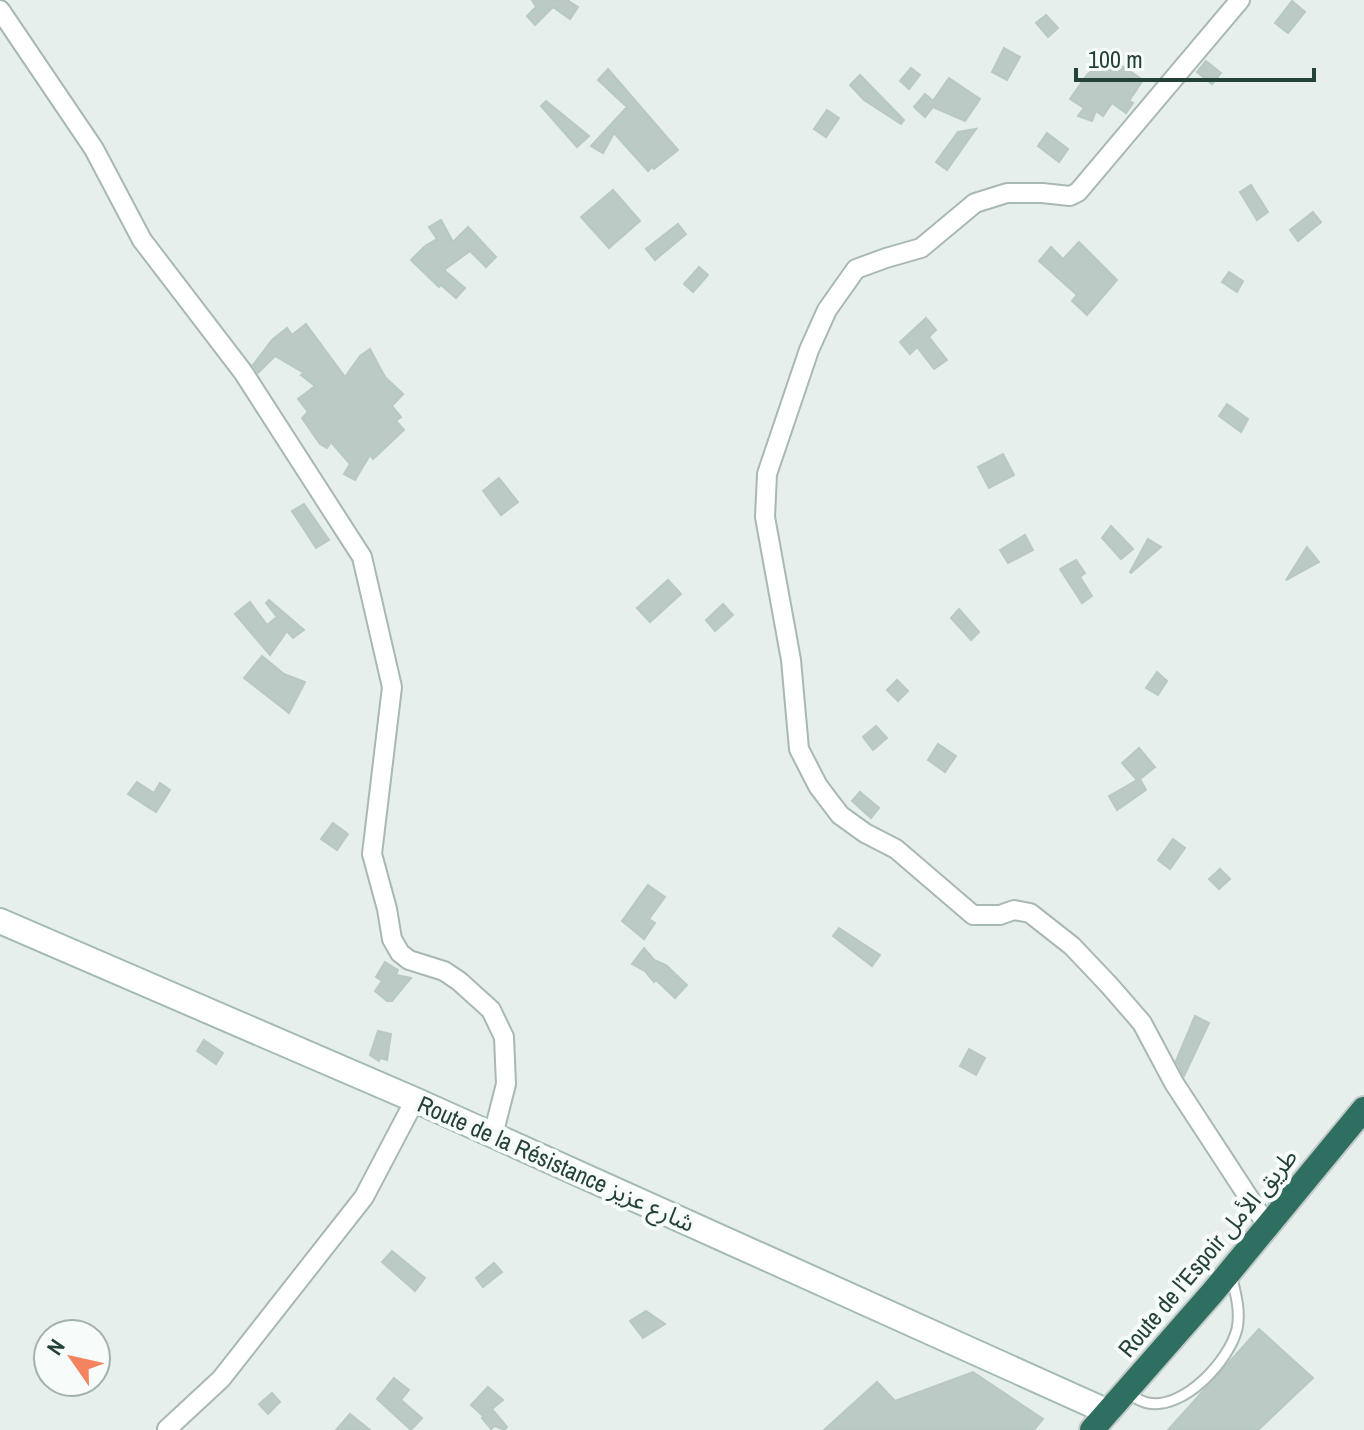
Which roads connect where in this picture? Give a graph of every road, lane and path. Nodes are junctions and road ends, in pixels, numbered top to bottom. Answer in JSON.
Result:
{"nodes":[{"id":1,"x":1240,"y":0,"type":"edge"},
{"id":2,"x":0,"y":10,"type":"edge"},
{"id":3,"x":0,"y":921,"type":"edge"},
{"id":4,"x":415,"y":1100,"type":"junction"},
{"id":5,"x":1364,"y":1109,"type":"edge"},
{"id":6,"x":493,"y":1135,"type":"junction"},
{"id":7,"x":1268,"y":1227,"type":"junction"},
{"id":8,"x":1230,"y":1272,"type":"junction"},
{"id":9,"x":1126,"y":1393,"type":"junction"},
{"id":10,"x":1100,"y":1421,"type":"edge"},
{"id":11,"x":169,"y":1430,"type":"edge"}],
"edges":[{"from":1,"to":7,"type":"street"},
{"from":2,"to":6,"type":"street"},
{"from":3,"to":4,"type":"street","name":"Route de la Résistance شارع عزيز"},
{"from":4,"to":6,"type":"street","name":"Route de la Résistance شارع عزيز"},
{"from":4,"to":11,"type":"street"},
{"from":5,"to":7,"type":"highway","name":"Route de l’Espoir طريق الأمل"},
{"from":6,"to":10,"type":"street","name":"Route de la Résistance شارع عزيز"},
{"from":7,"to":8,"type":"highway","name":"Route de l’Espoir طريق الأمل"},
{"from":8,"to":9,"type":"highway","name":"Route de l’Espoir طريق الأمل"},
{"from":8,"to":9,"type":"lane"},
{"from":9,"to":10,"type":"highway","name":"Route de l’Espoir طريق الأمل"}]}
